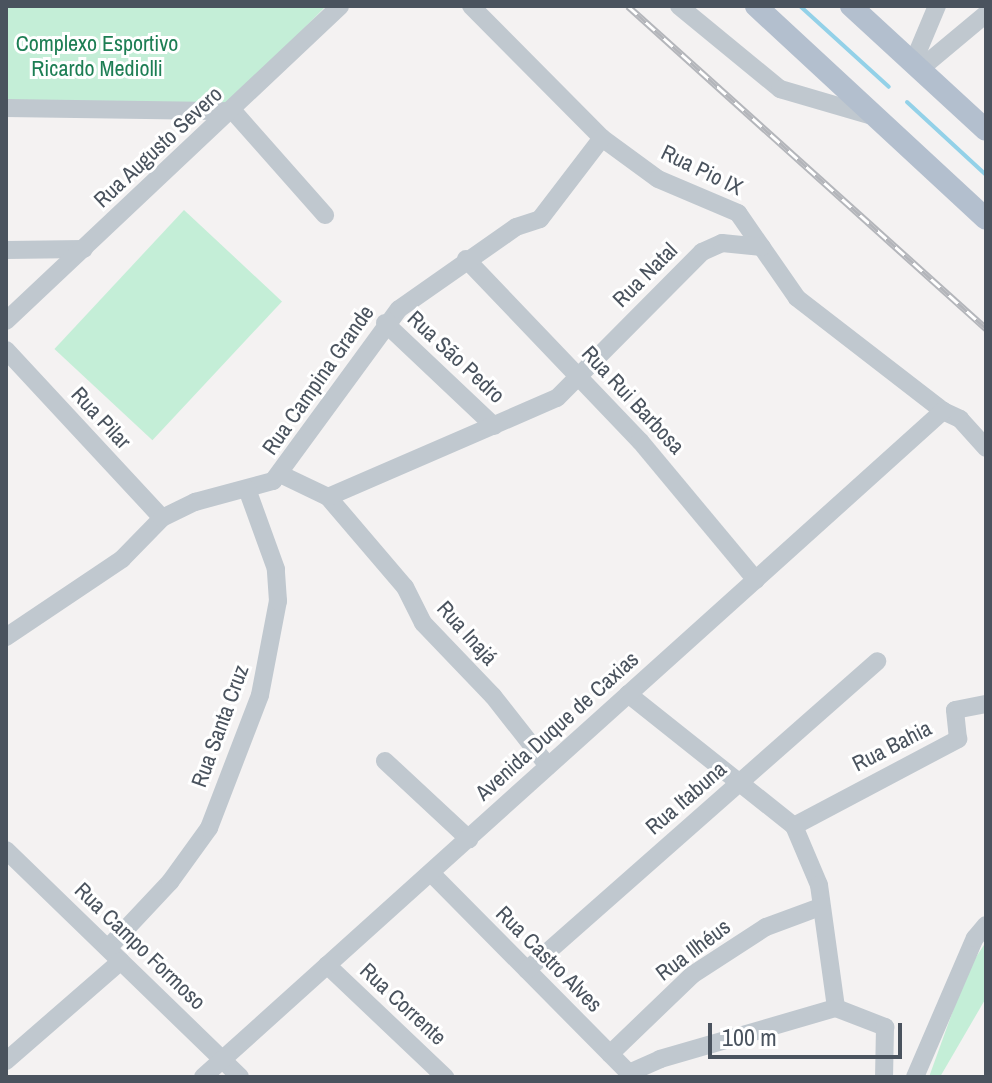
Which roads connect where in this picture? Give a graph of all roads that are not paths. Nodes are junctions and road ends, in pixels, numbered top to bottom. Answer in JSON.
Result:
{"nodes":[{"id":1,"x":340,"y":6,"type":"edge"},
{"id":2,"x":471,"y":6,"type":"edge"},
{"id":3,"x":679,"y":6,"type":"edge"},
{"id":4,"x":756,"y":6,"type":"edge"},
{"id":5,"x":851,"y":6,"type":"edge"},
{"id":6,"x":937,"y":6,"type":"edge"},
{"id":7,"x":986,"y":14,"type":"edge"},
{"id":8,"x":922,"y":42,"type":"junction"},
{"id":9,"x":939,"y":54,"type":"junction"},
{"id":10,"x":917,"y":66,"type":"junction"},
{"id":11,"x":6,"y":108,"type":"edge"},
{"id":12,"x":233,"y":111,"type":"junction"},
{"id":13,"x":873,"y":116,"type":"junction"},
{"id":14,"x":986,"y":130,"type":"edge"},
{"id":15,"x":602,"y":138,"type":"junction"},
{"id":16,"x":325,"y":215,"type":"dead end"},
{"id":17,"x":986,"y":219,"type":"edge"},
{"id":18,"x":762,"y":247,"type":"junction"},
{"id":19,"x":84,"y":249,"type":"junction"},
{"id":20,"x":6,"y":250,"type":"edge"},
{"id":21,"x":466,"y":259,"type":"junction"},
{"id":22,"x":6,"y":321,"type":"edge"},
{"id":23,"x":385,"y":323,"type":"junction"},
{"id":24,"x":6,"y":350,"type":"edge"},
{"id":25,"x":581,"y":378,"type":"junction"},
{"id":26,"x":943,"y":411,"type":"junction"},
{"id":27,"x":494,"y":426,"type":"junction"},
{"id":28,"x":986,"y":448,"type":"edge"},
{"id":29,"x":280,"y":474,"type":"junction"},
{"id":30,"x":247,"y":489,"type":"junction"},
{"id":31,"x":328,"y":497,"type":"junction"},
{"id":32,"x":162,"y":518,"type":"junction"},
{"id":33,"x":756,"y":580,"type":"junction"},
{"id":34,"x":6,"y":637,"type":"edge"},
{"id":35,"x":877,"y":661,"type":"dead end"},
{"id":36,"x":628,"y":694,"type":"junction"},
{"id":37,"x":986,"y":704,"type":"edge"},
{"id":38,"x":385,"y":761,"type":"dead end"},
{"id":39,"x":548,"y":766,"type":"junction"},
{"id":40,"x":739,"y":784,"type":"junction"},
{"id":41,"x":794,"y":826,"type":"junction"},
{"id":42,"x":469,"y":839,"type":"junction"},
{"id":43,"x":6,"y":850,"type":"edge"},
{"id":44,"x":431,"y":873,"type":"junction"},
{"id":45,"x":820,"y":907,"type":"junction"},
{"id":46,"x":986,"y":925,"type":"edge"},
{"id":47,"x":114,"y":954,"type":"junction"},
{"id":48,"x":327,"y":965,"type":"junction"},
{"id":49,"x":527,"y":970,"type":"junction"},
{"id":50,"x":836,"y":1008,"type":"junction"},
{"id":51,"x":610,"y":1054,"type":"junction"},
{"id":52,"x":222,"y":1060,"type":"junction"},
{"id":53,"x":6,"y":1061,"type":"edge"},
{"id":54,"x":631,"y":1075,"type":"edge"},
{"id":55,"x":203,"y":1077,"type":"edge"},
{"id":56,"x":240,"y":1077,"type":"edge"},
{"id":57,"x":445,"y":1077,"type":"edge"},
{"id":58,"x":884,"y":1077,"type":"edge"},
{"id":59,"x":915,"y":1077,"type":"edge"}],
"edges":[{"from":1,"to":12,"type":"street","name":"Rua Augusto Severo"},
{"from":2,"to":15,"type":"street","name":"Rua Pio IX"},
{"from":3,"to":13,"type":"street"},
{"from":4,"to":13,"type":"main road"},
{"from":5,"to":10,"type":"main road"},
{"from":6,"to":8,"type":"street"},
{"from":7,"to":9,"type":"street"},
{"from":8,"to":9,"type":"street"},
{"from":8,"to":10,"type":"street"},
{"from":9,"to":10,"type":"street"},
{"from":10,"to":14,"type":"main road"},
{"from":11,"to":12,"type":"street"},
{"from":12,"to":16,"type":"street"},
{"from":12,"to":19,"type":"street","name":"Rua Augusto Severo"},
{"from":13,"to":17,"type":"main road"},
{"from":15,"to":18,"type":"street","name":"Rua Pio IX"},
{"from":15,"to":21,"type":"street","name":"Rua Campina Grande"},
{"from":18,"to":25,"type":"street","name":"Rua Natal"},
{"from":18,"to":26,"type":"street","name":"Rua Pio IX"},
{"from":19,"to":20,"type":"street"},
{"from":19,"to":22,"type":"street","name":"Rua Augusto Severo"},
{"from":21,"to":23,"type":"street","name":"Rua Campina Grande"},
{"from":21,"to":25,"type":"street","name":"Rua Rui Barbosa"},
{"from":23,"to":27,"type":"street","name":"Rua São Pedro"},
{"from":23,"to":29,"type":"street","name":"Rua Campina Grande"},
{"from":24,"to":32,"type":"street","name":"Rua Pilar"},
{"from":25,"to":27,"type":"street","name":"Rua Natal"},
{"from":25,"to":33,"type":"street","name":"Rua Rui Barbosa"},
{"from":26,"to":28,"type":"street","name":"Rua Pio IX"},
{"from":26,"to":33,"type":"street","name":"Avenida Duque de Caxias"},
{"from":27,"to":31,"type":"street","name":"Rua Natal"},
{"from":29,"to":30,"type":"street","name":"Rua Campina Grande"},
{"from":29,"to":31,"type":"street","name":"Rua Inajá"},
{"from":30,"to":32,"type":"street","name":"Rua Campina Grande"},
{"from":30,"to":47,"type":"street","name":"Rua Santa Cruz"},
{"from":31,"to":39,"type":"street","name":"Rua Inajá"},
{"from":32,"to":34,"type":"street","name":"Rua Campina Grande"},
{"from":33,"to":36,"type":"street","name":"Avenida Duque de Caxias"},
{"from":35,"to":40,"type":"street","name":"Rua Itabuna"},
{"from":36,"to":39,"type":"street","name":"Avenida Duque de Caxias"},
{"from":36,"to":40,"type":"street"},
{"from":37,"to":41,"type":"street","name":"Rua Bahia"},
{"from":38,"to":42,"type":"street"},
{"from":39,"to":42,"type":"street","name":"Avenida Duque de Caxias"},
{"from":40,"to":41,"type":"street"},
{"from":40,"to":49,"type":"street","name":"Rua Itabuna"},
{"from":41,"to":45,"type":"street"},
{"from":42,"to":44,"type":"street","name":"Avenida Duque de Caxias"},
{"from":43,"to":47,"type":"street","name":"Rua Campo Formoso"},
{"from":44,"to":48,"type":"street","name":"Avenida Duque de Caxias"},
{"from":44,"to":49,"type":"street","name":"Rua Castro Alves"},
{"from":45,"to":50,"type":"street"},
{"from":45,"to":51,"type":"street","name":"Rua Ilhéus"},
{"from":46,"to":59,"type":"street"},
{"from":47,"to":52,"type":"street","name":"Rua Campo Formoso"},
{"from":47,"to":53,"type":"street","name":"Rua Santa Cruz"},
{"from":48,"to":52,"type":"street","name":"Avenida Duque de Caxias"},
{"from":48,"to":57,"type":"street","name":"Rua Corrente"},
{"from":49,"to":51,"type":"street","name":"Rua Castro Alves"},
{"from":50,"to":54,"type":"street"},
{"from":50,"to":58,"type":"street"},
{"from":51,"to":54,"type":"street","name":"Rua Castro Alves"},
{"from":52,"to":55,"type":"street","name":"Avenida Duque de Caxias"},
{"from":52,"to":56,"type":"street","name":"Rua Campo Formoso"}]}
